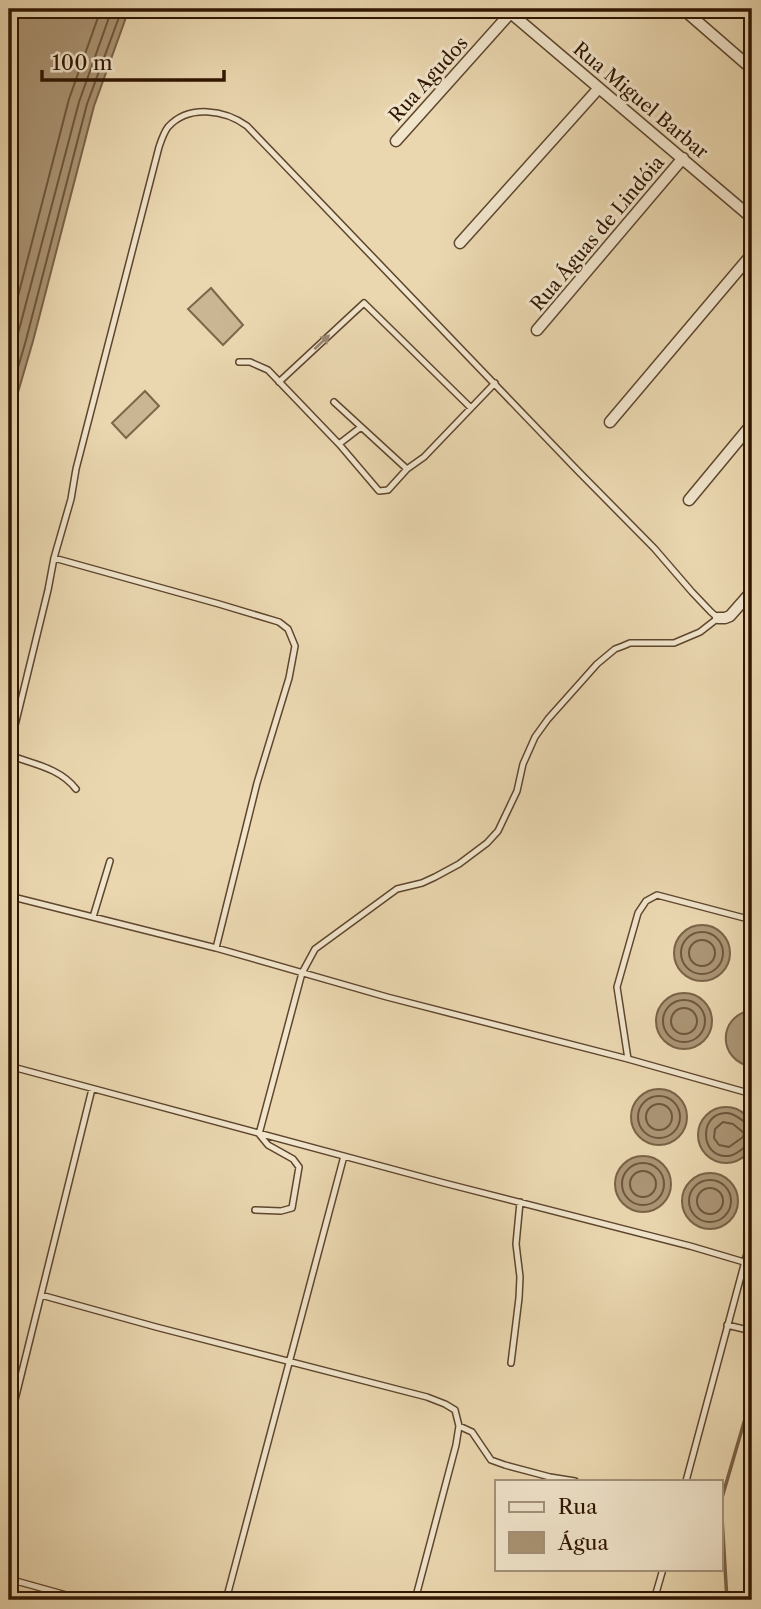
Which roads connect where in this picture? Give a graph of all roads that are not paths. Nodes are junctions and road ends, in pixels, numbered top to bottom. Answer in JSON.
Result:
{"nodes":[{"id":1,"x":683,"y":9,"type":"edge"},
{"id":2,"x":510,"y":10,"type":"edge"},
{"id":3,"x":752,"y":69,"type":"edge"},
{"id":4,"x":599,"y":88,"type":"junction"},
{"id":5,"x":396,"y":141,"type":"dead end"},
{"id":6,"x":683,"y":158,"type":"junction"},
{"id":7,"x":752,"y":218,"type":"edge"},
{"id":8,"x":460,"y":243,"type":"dead end"},
{"id":9,"x":752,"y":254,"type":"edge"},
{"id":10,"x":537,"y":330,"type":"dead end"},
{"id":11,"x":239,"y":362,"type":"dead end"},
{"id":12,"x":279,"y":382,"type":"junction"},
{"id":13,"x":495,"y":383,"type":"junction"},
{"id":14,"x":334,"y":402,"type":"dead end"},
{"id":15,"x":471,"y":408,"type":"junction"},
{"id":16,"x":610,"y":422,"type":"dead end"},
{"id":17,"x":752,"y":424,"type":"edge"},
{"id":18,"x":361,"y":428,"type":"junction"},
{"id":19,"x":339,"y":444,"type":"junction"},
{"id":20,"x":407,"y":469,"type":"junction"},
{"id":21,"x":689,"y":500,"type":"dead end"},
{"id":22,"x":54,"y":558,"type":"junction"},
{"id":23,"x":752,"y":591,"type":"edge"},
{"id":24,"x":718,"y":618,"type":"junction"},
{"id":25,"x":9,"y":750,"type":"edge"},
{"id":26,"x":9,"y":755,"type":"edge"},
{"id":27,"x":76,"y":789,"type":"dead end"},
{"id":28,"x":110,"y":861,"type":"dead end"},
{"id":29,"x":9,"y":896,"type":"edge"},
{"id":30,"x":93,"y":917,"type":"junction"},
{"id":31,"x":752,"y":920,"type":"edge"},
{"id":32,"x":216,"y":948,"type":"junction"},
{"id":33,"x":302,"y":973,"type":"junction"},
{"id":34,"x":628,"y":1059,"type":"junction"},
{"id":35,"x":9,"y":1066,"type":"edge"},
{"id":36,"x":92,"y":1089,"type":"junction"},
{"id":37,"x":752,"y":1094,"type":"edge"},
{"id":38,"x":259,"y":1134,"type":"junction"},
{"id":39,"x":344,"y":1156,"type":"junction"},
{"id":40,"x":520,"y":1202,"type":"junction"},
{"id":41,"x":255,"y":1210,"type":"dead end"},
{"id":42,"x":752,"y":1235,"type":"edge"},
{"id":43,"x":744,"y":1262,"type":"junction"},
{"id":44,"x":41,"y":1295,"type":"junction"},
{"id":45,"x":727,"y":1325,"type":"junction"},
{"id":46,"x":752,"y":1331,"type":"edge"},
{"id":47,"x":289,"y":1362,"type":"junction"},
{"id":48,"x":511,"y":1363,"type":"dead end"},
{"id":49,"x":9,"y":1420,"type":"edge"},
{"id":50,"x":459,"y":1426,"type":"junction"},
{"id":51,"x":571,"y":1480,"type":"edge"},
{"id":52,"x":686,"y":1480,"type":"edge"},
{"id":53,"x":663,"y":1570,"type":"edge"},
{"id":54,"x":9,"y":1579,"type":"edge"},
{"id":55,"x":16,"y":1581,"type":"junction"},
{"id":56,"x":11,"y":1600,"type":"edge"},
{"id":57,"x":85,"y":1600,"type":"edge"},
{"id":58,"x":226,"y":1600,"type":"edge"},
{"id":59,"x":415,"y":1600,"type":"edge"},
{"id":60,"x":654,"y":1600,"type":"edge"}],
"edges":[{"from":1,"to":3,"type":"street"},
{"from":2,"to":4,"type":"street","name":"Rua Miguel Barbar"},
{"from":2,"to":5,"type":"street","name":"Rua Agudos"},
{"from":4,"to":6,"type":"street","name":"Rua Miguel Barbar"},
{"from":4,"to":8,"type":"street"},
{"from":6,"to":7,"type":"street","name":"Rua Miguel Barbar"},
{"from":6,"to":10,"type":"street","name":"Rua Águas de Lindóia"},
{"from":9,"to":16,"type":"street"},
{"from":11,"to":12,"type":"lane"},
{"from":12,"to":15,"type":"lane","one_way":true},
{"from":12,"to":19,"type":"lane"},
{"from":13,"to":15,"type":"lane"},
{"from":13,"to":22,"type":"lane"},
{"from":13,"to":24,"type":"lane"},
{"from":14,"to":18,"type":"lane"},
{"from":15,"to":20,"type":"lane"},
{"from":17,"to":21,"type":"street"},
{"from":18,"to":19,"type":"lane"},
{"from":18,"to":20,"type":"lane"},
{"from":19,"to":20,"type":"lane"},
{"from":22,"to":25,"type":"lane"},
{"from":22,"to":32,"type":"lane"},
{"from":23,"to":24,"type":"street"},
{"from":24,"to":33,"type":"lane"},
{"from":26,"to":27,"type":"lane"},
{"from":28,"to":30,"type":"lane"},
{"from":29,"to":30,"type":"lane"},
{"from":30,"to":32,"type":"lane"},
{"from":31,"to":34,"type":"lane"},
{"from":32,"to":33,"type":"lane"},
{"from":33,"to":34,"type":"lane"},
{"from":33,"to":38,"type":"lane"},
{"from":34,"to":37,"type":"lane"},
{"from":35,"to":36,"type":"lane"},
{"from":36,"to":38,"type":"lane"},
{"from":36,"to":44,"type":"lane"},
{"from":38,"to":39,"type":"lane"},
{"from":38,"to":41,"type":"lane"},
{"from":39,"to":40,"type":"lane"},
{"from":39,"to":47,"type":"lane"},
{"from":40,"to":43,"type":"lane"},
{"from":40,"to":48,"type":"lane"},
{"from":42,"to":43,"type":"lane"},
{"from":43,"to":45,"type":"lane"},
{"from":44,"to":47,"type":"lane"},
{"from":44,"to":49,"type":"lane"},
{"from":45,"to":46,"type":"lane"},
{"from":45,"to":52,"type":"lane"},
{"from":47,"to":50,"type":"lane"},
{"from":47,"to":58,"type":"lane"},
{"from":50,"to":51,"type":"lane"},
{"from":50,"to":59,"type":"lane"},
{"from":53,"to":60,"type":"lane"},
{"from":54,"to":55,"type":"lane"},
{"from":55,"to":56,"type":"lane"},
{"from":55,"to":57,"type":"lane"}]}
